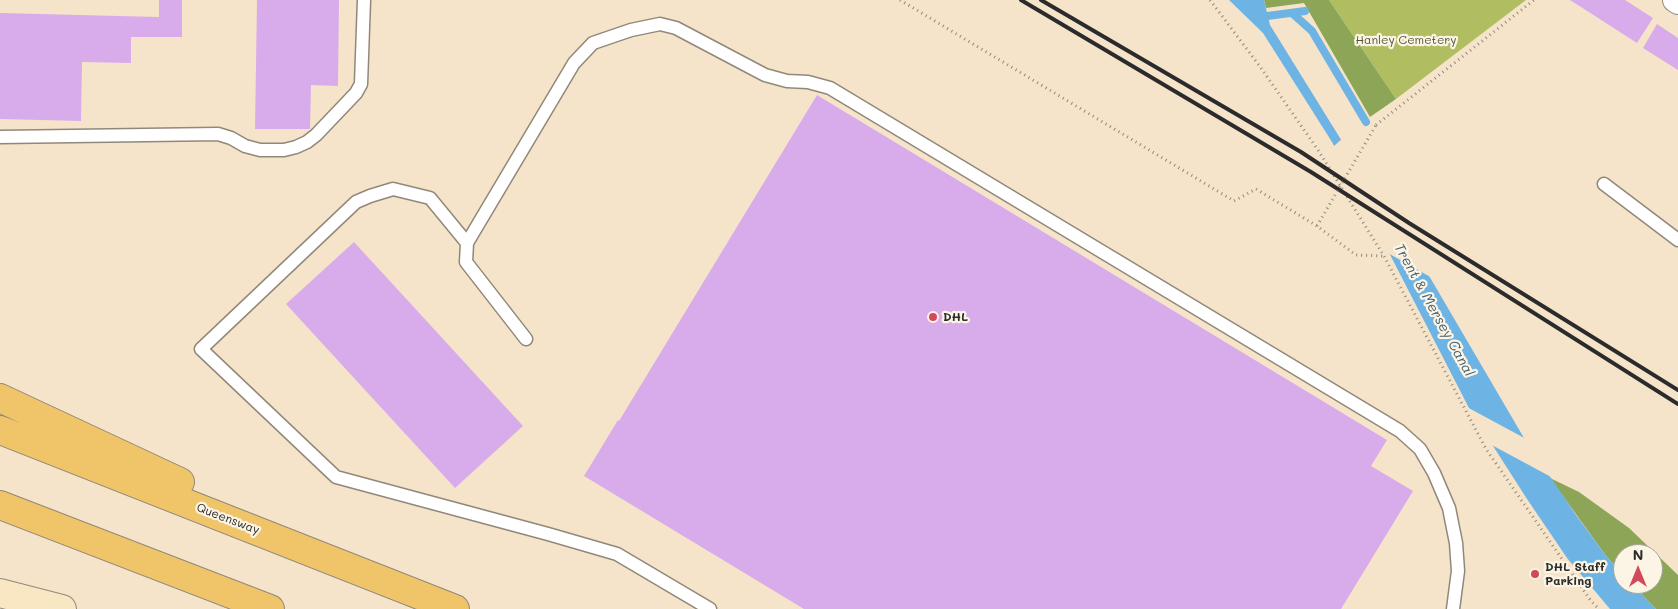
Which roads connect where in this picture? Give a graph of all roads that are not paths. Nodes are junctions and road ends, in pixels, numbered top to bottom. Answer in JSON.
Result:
{"nodes":[{"id":1,"x":364,"y":0,"type":"edge"},
{"id":2,"x":0,"y":137,"type":"edge"},
{"id":3,"x":1604,"y":184,"type":"dead end"},
{"id":4,"x":1678,"y":240,"type":"edge"},
{"id":5,"x":467,"y":243,"type":"junction"},
{"id":6,"x":526,"y":339,"type":"dead end"},
{"id":7,"x":0,"y":398,"type":"edge"},
{"id":8,"x":0,"y":430,"type":"edge"},
{"id":9,"x":0,"y":505,"type":"edge"},
{"id":10,"x":0,"y":593,"type":"edge"},
{"id":11,"x":426,"y":597,"type":"junction"},
{"id":12,"x":62,"y":609,"type":"edge"},
{"id":13,"x":270,"y":609,"type":"edge"},
{"id":14,"x":455,"y":609,"type":"edge"},
{"id":15,"x":710,"y":609,"type":"edge"},
{"id":16,"x":1453,"y":609,"type":"edge"}],
"edges":[{"from":1,"to":2,"type":"lane"},
{"from":3,"to":4,"type":"lane"},
{"from":5,"to":6,"type":"lane"},
{"from":5,"to":15,"type":"lane"},
{"from":5,"to":16,"type":"lane"},
{"from":7,"to":11,"type":"highway"},
{"from":8,"to":11,"type":"highway","name":"Queensway"},
{"from":9,"to":13,"type":"highway"},
{"from":10,"to":12,"type":"street"},
{"from":11,"to":14,"type":"highway","name":"Queensway"}]}
